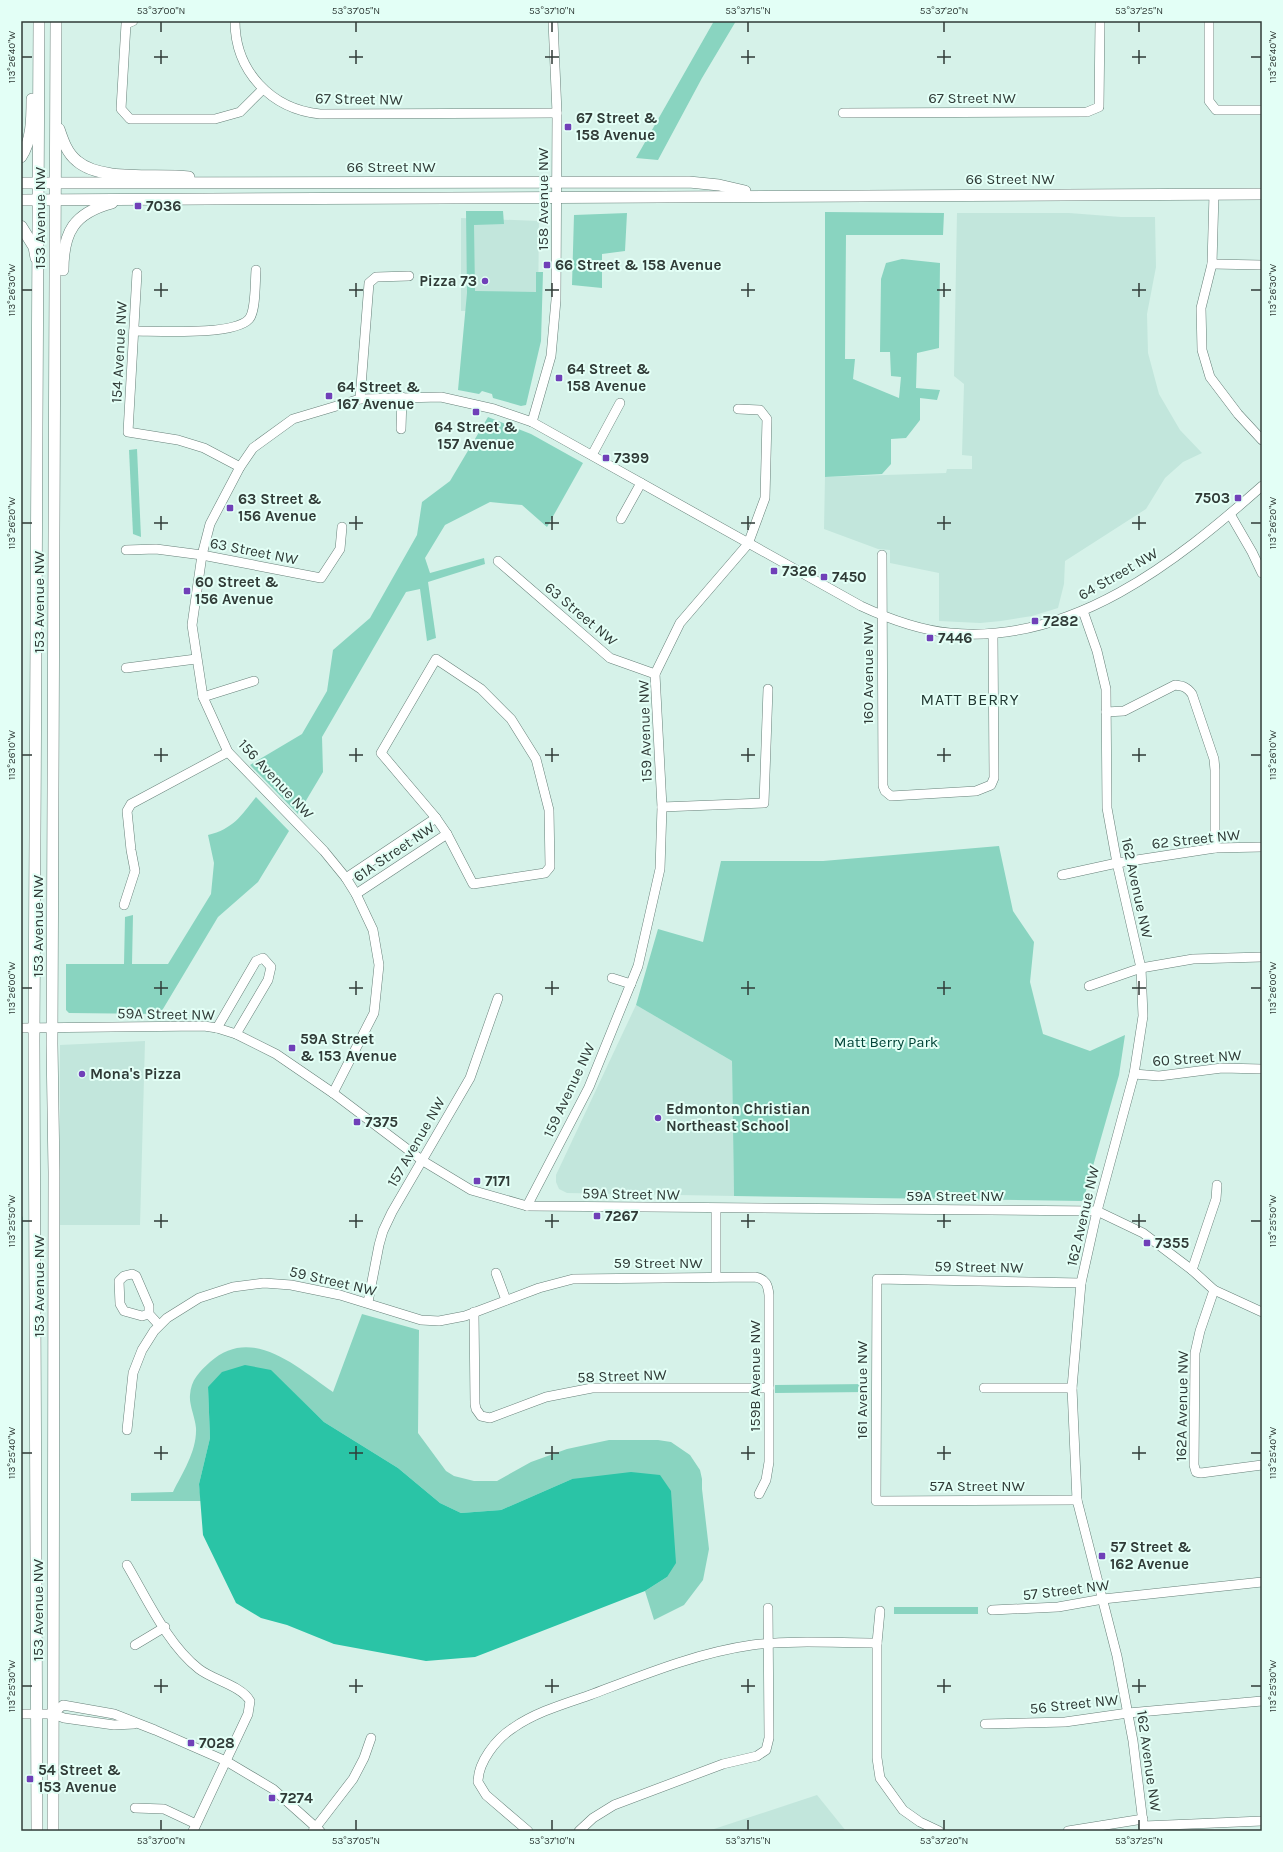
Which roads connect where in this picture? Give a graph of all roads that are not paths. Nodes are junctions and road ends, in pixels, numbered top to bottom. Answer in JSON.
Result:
{"nodes":[{"id":1,"x":38,"y":21,"type":"edge"},
{"id":2,"x":56,"y":21,"type":"edge"},
{"id":3,"x":235,"y":21,"type":"edge"},
{"id":4,"x":553,"y":21,"type":"edge"},
{"id":5,"x":1100,"y":21,"type":"edge"},
{"id":6,"x":1209,"y":21,"type":"edge"},
{"id":7,"x":129,"y":23,"type":"edge"},
{"id":8,"x":263,"y":89,"type":"junction"},
{"id":9,"x":56,"y":109,"type":"junction"},
{"id":10,"x":1262,"y":110,"type":"edge"},
{"id":11,"x":843,"y":113,"type":"dead end"},
{"id":12,"x":557,"y":114,"type":"junction"},
{"id":13,"x":21,"y":157,"type":"edge"},
{"id":14,"x":229,"y":182,"type":"junction"},
{"id":15,"x":557,"y":182,"type":"junction"},
{"id":16,"x":21,"y":183,"type":"edge"},
{"id":17,"x":39,"y":183,"type":"junction"},
{"id":18,"x":55,"y":183,"type":"junction"},
{"id":19,"x":1214,"y":194,"type":"junction"},
{"id":20,"x":1262,"y":194,"type":"edge"},
{"id":21,"x":759,"y":195,"type":"junction"},
{"id":22,"x":557,"y":197,"type":"junction"},
{"id":23,"x":21,"y":200,"type":"edge"},
{"id":24,"x":39,"y":200,"type":"junction"},
{"id":25,"x":55,"y":200,"type":"junction"},
{"id":26,"x":127,"y":200,"type":"junction"},
{"id":27,"x":21,"y":226,"type":"edge"},
{"id":28,"x":1212,"y":264,"type":"junction"},
{"id":29,"x":1262,"y":265,"type":"edge"},
{"id":30,"x":256,"y":270,"type":"dead end"},
{"id":31,"x":137,"y":273,"type":"dead end"},
{"id":32,"x":39,"y":274,"type":"junction"},
{"id":33,"x":409,"y":276,"type":"dead end"},
{"id":34,"x":134,"y":331,"type":"junction"},
{"id":35,"x":55,"y":382,"type":"junction"},
{"id":36,"x":402,"y":397,"type":"junction"},
{"id":37,"x":360,"y":399,"type":"junction"},
{"id":38,"x":620,"y":402,"type":"dead end"},
{"id":39,"x":738,"y":409,"type":"dead end"},
{"id":40,"x":532,"y":422,"type":"junction"},
{"id":41,"x":401,"y":429,"type":"dead end"},
{"id":42,"x":1262,"y":440,"type":"edge"},
{"id":43,"x":592,"y":456,"type":"junction"},
{"id":44,"x":240,"y":468,"type":"junction"},
{"id":45,"x":641,"y":483,"type":"junction"},
{"id":46,"x":1262,"y":486,"type":"edge"},
{"id":47,"x":1230,"y":514,"type":"junction"},
{"id":48,"x":620,"y":519,"type":"dead end"},
{"id":49,"x":342,"y":527,"type":"dead end"},
{"id":50,"x":748,"y":544,"type":"junction"},
{"id":51,"x":126,"y":550,"type":"dead end"},
{"id":52,"x":202,"y":555,"type":"junction"},
{"id":53,"x":882,"y":555,"type":"dead end"},
{"id":54,"x":498,"y":561,"type":"dead end"},
{"id":55,"x":1262,"y":573,"type":"edge"},
{"id":56,"x":1083,"y":611,"type":"junction"},
{"id":57,"x":882,"y":616,"type":"junction"},
{"id":58,"x":993,"y":634,"type":"junction"},
{"id":59,"x":196,"y":659,"type":"junction"},
{"id":60,"x":126,"y":668,"type":"dead end"},
{"id":61,"x":655,"y":674,"type":"junction"},
{"id":62,"x":254,"y":681,"type":"dead end"},
{"id":63,"x":768,"y":689,"type":"dead end"},
{"id":64,"x":203,"y":697,"type":"junction"},
{"id":65,"x":1106,"y":712,"type":"junction"},
{"id":66,"x":228,"y":752,"type":"junction"},
{"id":67,"x":662,"y":806,"type":"junction"},
{"id":68,"x":436,"y":818,"type":"junction"},
{"id":69,"x":447,"y":834,"type":"junction"},
{"id":70,"x":1262,"y":847,"type":"edge"},
{"id":71,"x":1215,"y":848,"type":"junction"},
{"id":72,"x":1117,"y":863,"type":"junction"},
{"id":73,"x":1062,"y":875,"type":"dead end"},
{"id":74,"x":346,"y":878,"type":"junction"},
{"id":75,"x":356,"y":894,"type":"junction"},
{"id":76,"x":124,"y":905,"type":"dead end"},
{"id":77,"x":1262,"y":957,"type":"edge"},
{"id":78,"x":1141,"y":968,"type":"junction"},
{"id":79,"x":612,"y":978,"type":"dead end"},
{"id":80,"x":631,"y":984,"type":"junction"},
{"id":81,"x":1089,"y":986,"type":"dead end"},
{"id":82,"x":498,"y":998,"type":"dead end"},
{"id":83,"x":35,"y":1027,"type":"junction"},
{"id":84,"x":52,"y":1027,"type":"junction"},
{"id":85,"x":21,"y":1028,"type":"edge"},
{"id":86,"x":217,"y":1028,"type":"junction"},
{"id":87,"x":236,"y":1034,"type":"junction"},
{"id":88,"x":1262,"y":1069,"type":"edge"},
{"id":89,"x":1134,"y":1074,"type":"junction"},
{"id":90,"x":334,"y":1093,"type":"junction"},
{"id":91,"x":423,"y":1160,"type":"junction"},
{"id":92,"x":1218,"y":1185,"type":"dead end"},
{"id":93,"x":527,"y":1206,"type":"junction"},
{"id":94,"x":716,"y":1209,"type":"junction"},
{"id":95,"x":1097,"y":1211,"type":"junction"},
{"id":96,"x":1192,"y":1270,"type":"junction"},
{"id":97,"x":496,"y":1273,"type":"dead end"},
{"id":98,"x":716,"y":1277,"type":"junction"},
{"id":99,"x":877,"y":1278,"type":"joint"},
{"id":100,"x":765,"y":1281,"type":"joint"},
{"id":101,"x":1081,"y":1283,"type":"junction"},
{"id":102,"x":1214,"y":1290,"type":"junction"},
{"id":103,"x":506,"y":1300,"type":"junction"},
{"id":104,"x":368,"y":1302,"type":"junction"},
{"id":105,"x":474,"y":1312,"type":"junction"},
{"id":106,"x":1262,"y":1312,"type":"edge"},
{"id":107,"x":149,"y":1314,"type":"junction"},
{"id":108,"x":159,"y":1325,"type":"junction"},
{"id":109,"x":769,"y":1388,"type":"junction"},
{"id":110,"x":984,"y":1388,"type":"dead end"},
{"id":111,"x":1072,"y":1388,"type":"junction"},
{"id":112,"x":127,"y":1430,"type":"dead end"},
{"id":113,"x":1262,"y":1465,"type":"edge"},
{"id":114,"x":760,"y":1494,"type":"dead end"},
{"id":115,"x":1077,"y":1500,"type":"junction"},
{"id":116,"x":876,"y":1501,"type":"joint"},
{"id":117,"x":127,"y":1565,"type":"dead end"},
{"id":118,"x":1262,"y":1582,"type":"edge"},
{"id":119,"x":1104,"y":1599,"type":"junction"},
{"id":120,"x":768,"y":1608,"type":"dead end"},
{"id":121,"x":992,"y":1610,"type":"dead end"},
{"id":122,"x":880,"y":1611,"type":"dead end"},
{"id":123,"x":165,"y":1627,"type":"junction"},
{"id":124,"x":877,"y":1643,"type":"junction"},
{"id":125,"x":768,"y":1644,"type":"junction"},
{"id":126,"x":135,"y":1645,"type":"dead end"},
{"id":127,"x":1262,"y":1701,"type":"edge"},
{"id":128,"x":1128,"y":1713,"type":"junction"},
{"id":129,"x":21,"y":1714,"type":"edge"},
{"id":130,"x":37,"y":1714,"type":"junction"},
{"id":131,"x":53,"y":1714,"type":"junction"},
{"id":132,"x":136,"y":1724,"type":"junction"},
{"id":133,"x":985,"y":1724,"type":"dead end"},
{"id":134,"x":371,"y":1738,"type":"dead end"},
{"id":135,"x":226,"y":1761,"type":"junction"},
{"id":136,"x":135,"y":1808,"type":"dead end"},
{"id":137,"x":1262,"y":1821,"type":"edge"},
{"id":138,"x":1144,"y":1825,"type":"edge"},
{"id":139,"x":194,"y":1828,"type":"edge"},
{"id":140,"x":316,"y":1830,"type":"edge"},
{"id":141,"x":37,"y":1831,"type":"edge"},
{"id":142,"x":52,"y":1831,"type":"edge"},
{"id":143,"x":528,"y":1831,"type":"edge"},
{"id":144,"x":579,"y":1831,"type":"edge"},
{"id":145,"x":940,"y":1831,"type":"edge"},
{"id":146,"x":1068,"y":1831,"type":"edge"}],
"edges":[{"from":1,"to":13,"type":"main road"},
{"from":1,"to":17,"type":"main road","name":"153 Avenue NW"},
{"from":2,"to":9,"type":"main road","name":"153 Avenue NW"},
{"from":3,"to":8,"type":"street","name":"67 Street NW"},
{"from":4,"to":12,"type":"street","name":"158 Avenue NW"},
{"from":5,"to":11,"type":"street","name":"67 Street NW"},
{"from":6,"to":10,"type":"street"},
{"from":7,"to":8,"type":"street"},
{"from":8,"to":12,"type":"street","name":"67 Street NW"},
{"from":9,"to":14,"type":"main road"},
{"from":9,"to":18,"type":"main road","name":"153 Avenue NW"},
{"from":12,"to":15,"type":"street","name":"158 Avenue NW"},
{"from":14,"to":15,"type":"main road","name":"66 Street NW"},
{"from":14,"to":18,"type":"main road","name":"66 Street NW"},
{"from":15,"to":21,"type":"main road","name":"66 Street NW"},
{"from":15,"to":22,"type":"street","name":"158 Avenue NW"},
{"from":16,"to":17,"type":"main road","name":"66 Street NW"},
{"from":17,"to":18,"type":"main road","name":"66 Street NW"},
{"from":17,"to":24,"type":"main road","name":"153 Avenue NW"},
{"from":18,"to":25,"type":"main road","name":"153 Avenue NW"},
{"from":19,"to":20,"type":"main road","name":"66 Street NW"},
{"from":19,"to":21,"type":"main road","name":"66 Street NW"},
{"from":19,"to":28,"type":"street"},
{"from":21,"to":22,"type":"main road","name":"66 Street NW"},
{"from":22,"to":26,"type":"main road","name":"66 Street NW"},
{"from":22,"to":40,"type":"street","name":"158 Avenue NW"},
{"from":23,"to":24,"type":"main road","name":"66 Street NW"},
{"from":24,"to":25,"type":"main road","name":"66 Street NW"},
{"from":24,"to":32,"type":"main road","name":"153 Avenue NW"},
{"from":25,"to":26,"type":"main road","name":"66 Street NW"},
{"from":25,"to":35,"type":"main road","name":"153 Avenue NW"},
{"from":26,"to":35,"type":"main road"},
{"from":27,"to":32,"type":"main road"},
{"from":28,"to":29,"type":"street"},
{"from":28,"to":42,"type":"street"},
{"from":30,"to":34,"type":"street"},
{"from":31,"to":34,"type":"street","name":"154 Avenue NW"},
{"from":32,"to":83,"type":"main road","name":"153 Avenue NW"},
{"from":33,"to":37,"type":"street"},
{"from":34,"to":44,"type":"street","name":"154 Avenue NW"},
{"from":35,"to":84,"type":"main road","name":"153 Avenue NW"},
{"from":36,"to":37,"type":"street","name":"64 Street NW"},
{"from":36,"to":40,"type":"street","name":"64 Street NW"},
{"from":36,"to":41,"type":"street"},
{"from":37,"to":44,"type":"street","name":"64 Street NW"},
{"from":38,"to":43,"type":"street"},
{"from":39,"to":50,"type":"street","name":"159 Avenue NW"},
{"from":40,"to":43,"type":"street","name":"64 Street NW"},
{"from":43,"to":45,"type":"street","name":"64 Street NW"},
{"from":44,"to":52,"type":"street","name":"156 Avenue NW"},
{"from":45,"to":48,"type":"street"},
{"from":45,"to":50,"type":"street","name":"64 Street NW"},
{"from":46,"to":47,"type":"street","name":"64 Street NW"},
{"from":47,"to":55,"type":"street"},
{"from":47,"to":56,"type":"street","name":"64 Street NW"},
{"from":49,"to":52,"type":"street","name":"63 Street NW"},
{"from":50,"to":57,"type":"street","name":"64 Street NW"},
{"from":50,"to":61,"type":"street","name":"159 Avenue NW"},
{"from":51,"to":52,"type":"street","name":"63 Street NW"},
{"from":52,"to":59,"type":"street","name":"156 Avenue NW"},
{"from":53,"to":57,"type":"street","name":"160 Avenue NW"},
{"from":54,"to":61,"type":"street","name":"63 Street NW"},
{"from":56,"to":58,"type":"street","name":"64 Street NW"},
{"from":56,"to":65,"type":"street","name":"162 Avenue NW"},
{"from":57,"to":58,"type":"street","name":"64 Street NW"},
{"from":57,"to":58,"type":"street","name":"160 Avenue NW"},
{"from":59,"to":60,"type":"street"},
{"from":59,"to":64,"type":"street","name":"156 Avenue NW"},
{"from":61,"to":67,"type":"street","name":"159 Avenue NW"},
{"from":62,"to":64,"type":"street"},
{"from":63,"to":67,"type":"street"},
{"from":64,"to":66,"type":"street","name":"156 Avenue NW"},
{"from":65,"to":71,"type":"street"},
{"from":65,"to":72,"type":"street","name":"162 Avenue NW"},
{"from":66,"to":74,"type":"street","name":"156 Avenue NW"},
{"from":66,"to":76,"type":"street"},
{"from":67,"to":80,"type":"street","name":"159 Avenue NW"},
{"from":68,"to":69,"type":"street"},
{"from":68,"to":69,"type":"street"},
{"from":68,"to":74,"type":"street","name":"61A Street NW"},
{"from":69,"to":75,"type":"street","name":"61A Street NW"},
{"from":70,"to":71,"type":"street","name":"62 Street NW"},
{"from":71,"to":72,"type":"street","name":"62 Street NW"},
{"from":72,"to":73,"type":"street","name":"62 Street NW"},
{"from":72,"to":78,"type":"street","name":"162 Avenue NW"},
{"from":74,"to":75,"type":"street","name":"156 Avenue NW"},
{"from":75,"to":90,"type":"street","name":"156 Avenue NW"},
{"from":77,"to":78,"type":"street"},
{"from":78,"to":81,"type":"street"},
{"from":78,"to":89,"type":"street","name":"162 Avenue NW"},
{"from":79,"to":80,"type":"street"},
{"from":80,"to":93,"type":"street","name":"159 Avenue NW"},
{"from":82,"to":91,"type":"street","name":"157 Avenue NW"},
{"from":83,"to":84,"type":"street","name":"59A Street NW"},
{"from":83,"to":85,"type":"street","name":"59A Street NW"},
{"from":83,"to":130,"type":"main road","name":"153 Avenue NW"},
{"from":84,"to":86,"type":"street","name":"59A Street NW"},
{"from":84,"to":131,"type":"main road","name":"153 Avenue NW"},
{"from":86,"to":87,"type":"street","name":"59A Street NW"},
{"from":86,"to":87,"type":"street"},
{"from":87,"to":90,"type":"street","name":"59A Street NW"},
{"from":88,"to":89,"type":"street","name":"60 Street NW"},
{"from":89,"to":95,"type":"street","name":"162 Avenue NW"},
{"from":90,"to":91,"type":"street","name":"59A Street NW"},
{"from":91,"to":93,"type":"street","name":"59A Street NW"},
{"from":91,"to":104,"type":"street","name":"157 Avenue NW"},
{"from":92,"to":96,"type":"street"},
{"from":93,"to":94,"type":"street","name":"59A Street NW"},
{"from":94,"to":95,"type":"street","name":"59A Street NW"},
{"from":94,"to":98,"type":"street"},
{"from":95,"to":96,"type":"street","name":"59A Street NW"},
{"from":95,"to":101,"type":"street","name":"162 Avenue NW"},
{"from":96,"to":102,"type":"street","name":"59A Street NW"},
{"from":97,"to":103,"type":"street"},
{"from":98,"to":100,"type":"street","name":"59 Street NW"},
{"from":98,"to":103,"type":"street","name":"59 Street NW"},
{"from":99,"to":101,"type":"street","name":"59 Street NW"},
{"from":99,"to":116,"type":"street","name":"161 Avenue NW"},
{"from":100,"to":109,"type":"street","name":"159B Avenue NW"},
{"from":101,"to":111,"type":"street","name":"162 Avenue NW"},
{"from":102,"to":106,"type":"street","name":"59A Street NW"},
{"from":102,"to":113,"type":"street","name":"162A Avenue NW"},
{"from":103,"to":105,"type":"street","name":"59 Street NW"},
{"from":104,"to":105,"type":"street","name":"59 Street NW"},
{"from":104,"to":108,"type":"street","name":"59 Street NW"},
{"from":105,"to":109,"type":"street","name":"58 Street NW"},
{"from":107,"to":107,"type":"street"},
{"from":107,"to":108,"type":"street"},
{"from":108,"to":112,"type":"street","name":"59 Street NW"},
{"from":109,"to":114,"type":"street","name":"159B Avenue NW"},
{"from":110,"to":111,"type":"street"},
{"from":111,"to":115,"type":"street","name":"162 Avenue NW"},
{"from":115,"to":116,"type":"street","name":"57A Street NW"},
{"from":115,"to":119,"type":"street","name":"162 Avenue NW"},
{"from":117,"to":123,"type":"street"},
{"from":118,"to":119,"type":"street","name":"57 Street NW"},
{"from":119,"to":121,"type":"street","name":"57 Street NW"},
{"from":119,"to":128,"type":"street","name":"162 Avenue NW"},
{"from":120,"to":125,"type":"street"},
{"from":122,"to":124,"type":"street"},
{"from":123,"to":126,"type":"street"},
{"from":123,"to":135,"type":"street"},
{"from":124,"to":125,"type":"street"},
{"from":124,"to":145,"type":"street"},
{"from":125,"to":143,"type":"street"},
{"from":125,"to":144,"type":"street"},
{"from":127,"to":128,"type":"street","name":"56 Street NW"},
{"from":128,"to":133,"type":"street","name":"56 Street NW"},
{"from":128,"to":138,"type":"street","name":"162 Avenue NW"},
{"from":129,"to":130,"type":"street"},
{"from":130,"to":131,"type":"street"},
{"from":130,"to":141,"type":"main road","name":"153 Avenue NW"},
{"from":131,"to":132,"type":"street"},
{"from":131,"to":132,"type":"street"},
{"from":131,"to":142,"type":"main road","name":"153 Avenue NW"},
{"from":132,"to":135,"type":"street"},
{"from":134,"to":140,"type":"street"},
{"from":135,"to":139,"type":"street"},
{"from":135,"to":140,"type":"street"},
{"from":136,"to":139,"type":"street"},
{"from":137,"to":138,"type":"street"},
{"from":138,"to":146,"type":"street"}]}
